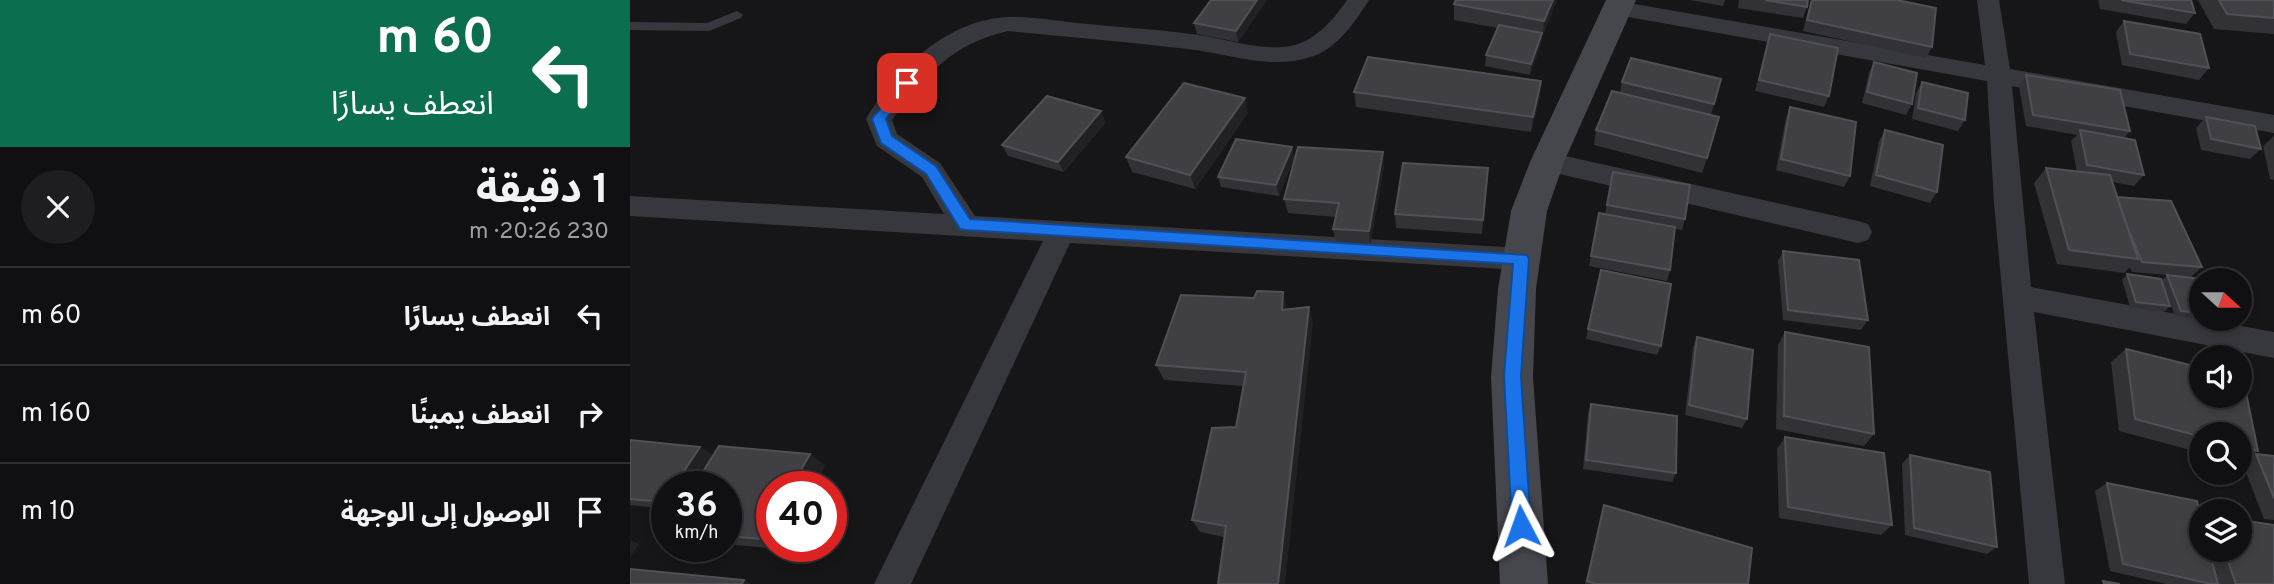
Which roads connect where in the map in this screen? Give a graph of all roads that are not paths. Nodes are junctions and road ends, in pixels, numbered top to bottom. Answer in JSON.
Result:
{"nodes":[{"id":1,"x":1358,"y":0,"type":"edge"},
{"id":2,"x":1988,"y":0,"type":"edge"},
{"id":3,"x":1619,"y":4,"type":"edge"},
{"id":4,"x":737,"y":15,"type":"dead end"},
{"id":5,"x":630,"y":26,"type":"edge"},
{"id":6,"x":1999,"y":78,"type":"junction"},
{"id":7,"x":2274,"y":124,"type":"edge"},
{"id":8,"x":1547,"y":162,"type":"junction"},
{"id":9,"x":630,"y":206,"type":"edge"},
{"id":10,"x":966,"y":225,"type":"junction"},
{"id":11,"x":1062,"y":231,"type":"junction"},
{"id":12,"x":1858,"y":232,"type":"dead end"},
{"id":13,"x":1521,"y":259,"type":"junction"},
{"id":14,"x":2018,"y":297,"type":"junction"},
{"id":15,"x":2274,"y":345,"type":"edge"},
{"id":16,"x":892,"y":584,"type":"edge"},
{"id":17,"x":1524,"y":584,"type":"edge"},
{"id":18,"x":2047,"y":584,"type":"edge"}],
"edges":[{"from":1,"to":10,"type":"street"},
{"from":2,"to":6,"type":"street"},
{"from":3,"to":6,"type":"street"},
{"from":3,"to":8,"type":"street"},
{"from":4,"to":5,"type":"lane"},
{"from":6,"to":7,"type":"street"},
{"from":6,"to":14,"type":"street"},
{"from":8,"to":12,"type":"street"},
{"from":8,"to":13,"type":"street"},
{"from":9,"to":10,"type":"street"},
{"from":10,"to":11,"type":"street"},
{"from":11,"to":13,"type":"street"},
{"from":11,"to":16,"type":"street"},
{"from":13,"to":17,"type":"street"},
{"from":14,"to":15,"type":"street"},
{"from":14,"to":18,"type":"street"}]}
